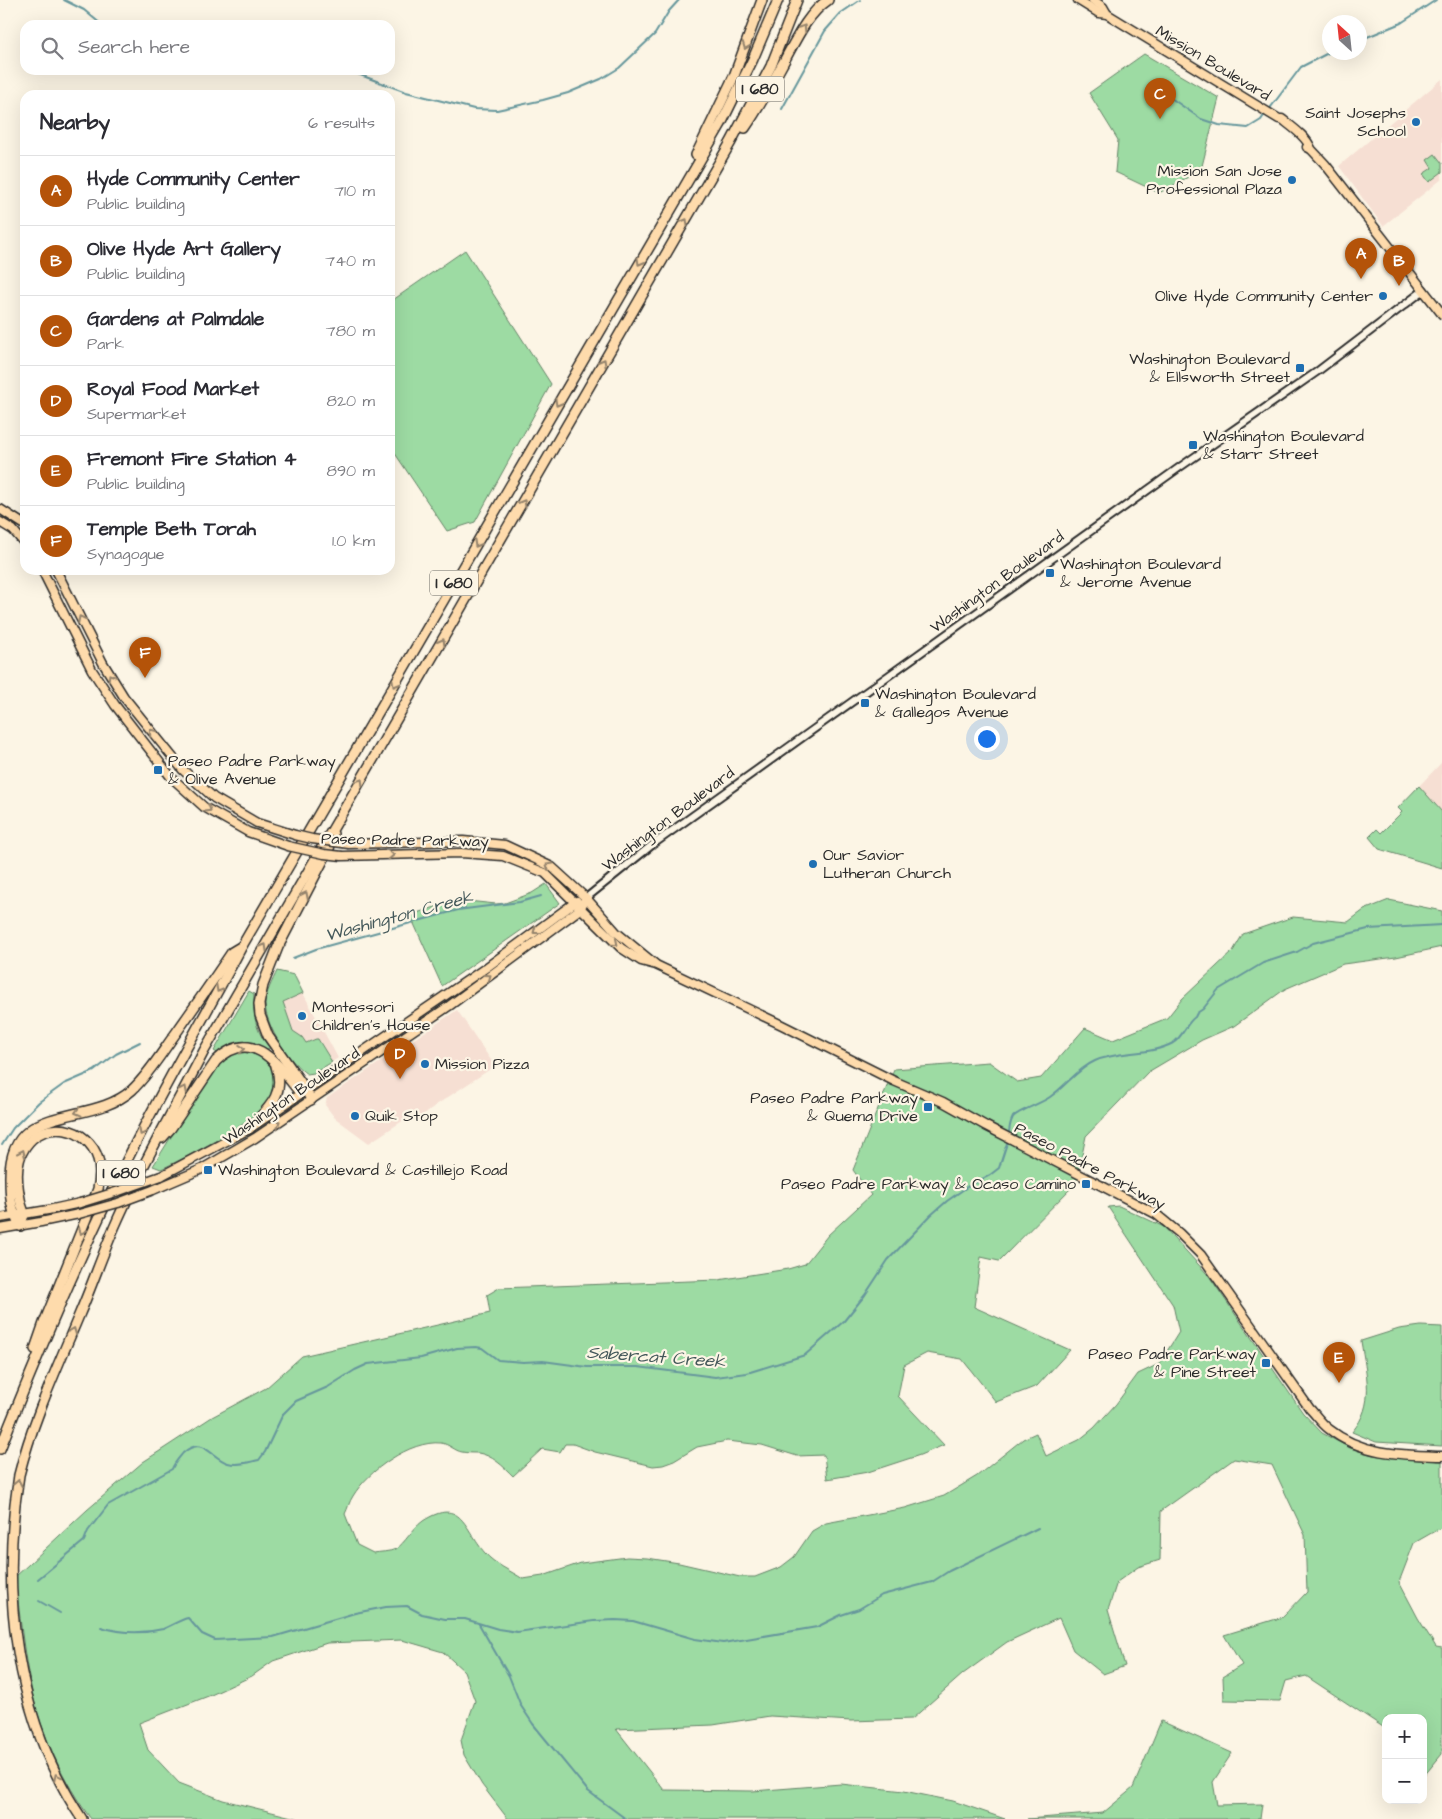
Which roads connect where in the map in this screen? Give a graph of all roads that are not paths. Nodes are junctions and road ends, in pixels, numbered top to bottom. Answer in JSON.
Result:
{"nodes":[{"id":1,"x":762,"y":0,"type":"edge"},
{"id":2,"x":778,"y":0,"type":"edge"},
{"id":3,"x":797,"y":0,"type":"edge"},
{"id":4,"x":828,"y":0,"type":"edge"},
{"id":5,"x":1078,"y":0,"type":"edge"},
{"id":6,"x":1092,"y":0,"type":"edge"},
{"id":7,"x":1107,"y":14,"type":"junction"},
{"id":8,"x":713,"y":173,"type":"junction"},
{"id":9,"x":664,"y":220,"type":"junction"},
{"id":10,"x":1424,"y":290,"type":"junction"},
{"id":11,"x":1442,"y":314,"type":"edge"},
{"id":12,"x":0,"y":509,"type":"edge"},
{"id":13,"x":0,"y":522,"type":"edge"},
{"id":14,"x":20,"y":522,"type":"edge"},
{"id":15,"x":20,"y":538,"type":"edge"},
{"id":16,"x":44,"y":575,"type":"edge"},
{"id":17,"x":58,"y":575,"type":"edge"},
{"id":18,"x":335,"y":824,"type":"junction"},
{"id":19,"x":586,"y":898,"type":"junction"},
{"id":20,"x":574,"y":902,"type":"junction"},
{"id":21,"x":580,"y":909,"type":"junction"},
{"id":22,"x":242,"y":946,"type":"junction"},
{"id":23,"x":656,"y":965,"type":"junction"},
{"id":24,"x":270,"y":1057,"type":"junction"},
{"id":25,"x":303,"y":1092,"type":"junction"},
{"id":26,"x":311,"y":1100,"type":"junction"},
{"id":27,"x":249,"y":1129,"type":"junction"},
{"id":28,"x":153,"y":1147,"type":"junction"},
{"id":29,"x":24,"y":1214,"type":"junction"},
{"id":30,"x":14,"y":1216,"type":"junction"},
{"id":31,"x":0,"y":1218,"type":"edge"},
{"id":32,"x":20,"y":1226,"type":"junction"},
{"id":33,"x":0,"y":1229,"type":"edge"},
{"id":34,"x":16,"y":1407,"type":"junction"},
{"id":35,"x":0,"y":1449,"type":"edge"},
{"id":36,"x":1442,"y":1456,"type":"edge"},
{"id":37,"x":82,"y":1819,"type":"edge"}],
"edges":[{"from":1,"to":9,"type":"highway","one_way":true},
{"from":2,"to":9,"type":"highway","number":"I 680"},
{"from":3,"to":8,"type":"highway","number":"I 680"},
{"from":8,"to":4,"type":"highway","one_way":true},
{"from":5,"to":7,"type":"main road","name":"Mission Boulevard"},
{"from":6,"to":7,"type":"main road","name":"Mission Boulevard"},
{"from":7,"to":10,"type":"main road","name":"Mission Boulevard"},
{"from":18,"to":8,"type":"highway","number":"I 680","one_way":true},
{"from":9,"to":22,"type":"highway","number":"I 680","one_way":true},
{"from":10,"to":11,"type":"main road","name":"Mission Boulevard"},
{"from":10,"to":19,"type":"street","name":"Washington Boulevard"},
{"from":12,"to":14,"type":"main road"},
{"from":13,"to":15,"type":"main road"},
{"from":16,"to":20,"type":"main road","name":"Paseo Padre Parkway","one_way":true,"bridge":true},
{"from":19,"to":17,"type":"main road","name":"Paseo Padre Parkway","one_way":true,"bridge":true},
{"from":25,"to":18,"type":"highway","one_way":true},
{"from":28,"to":18,"type":"highway","number":"I 680","one_way":true},
{"from":19,"to":20,"type":"main road","name":"Washington Boulevard"},
{"from":19,"to":21,"type":"main road","name":"Washington Boulevard"},
{"from":19,"to":23,"type":"main road","name":"Paseo Padre Parkway"},
{"from":20,"to":21,"type":"main road","name":"Paseo Padre Parkway"},
{"from":20,"to":25,"type":"main road","name":"Washington Boulevard","one_way":true},
{"from":21,"to":23,"type":"main road","name":"Paseo Padre Parkway","one_way":true},
{"from":26,"to":21,"type":"main road","name":"Washington Boulevard","one_way":true},
{"from":22,"to":30,"type":"highway","one_way":true},
{"from":22,"to":34,"type":"highway","number":"I 680","one_way":true},
{"from":23,"to":36,"type":"main road","name":"Paseo Padre Parkway"},
{"from":24,"to":25,"type":"highway"},
{"from":24,"to":27,"type":"highway"},
{"from":28,"to":24,"type":"highway","one_way":true},
{"from":25,"to":26,"type":"highway"},
{"from":25,"to":27,"type":"main road","name":"Washington Boulevard"},
{"from":32,"to":26,"type":"main road","name":"Washington Boulevard","one_way":true,"bridge":true},
{"from":27,"to":29,"type":"main road","name":"Washington Boulevard","bridge":true},
{"from":37,"to":28,"type":"highway","number":"I 680","one_way":true},
{"from":29,"to":30,"type":"main road","name":"Washington Boulevard"},
{"from":29,"to":32,"type":"highway"},
{"from":29,"to":34,"type":"highway","one_way":true},
{"from":30,"to":31,"type":"main road","name":"Washington Boulevard"},
{"from":30,"to":32,"type":"highway"},
{"from":32,"to":33,"type":"main road","name":"Washington Boulevard"},
{"from":34,"to":35,"type":"highway","number":"I 680"}]}
